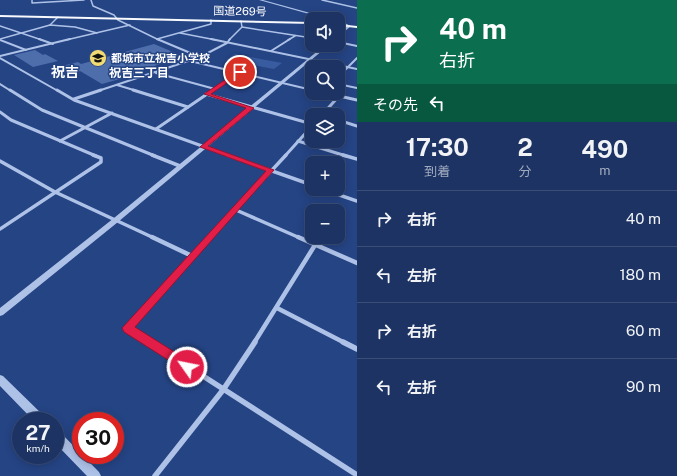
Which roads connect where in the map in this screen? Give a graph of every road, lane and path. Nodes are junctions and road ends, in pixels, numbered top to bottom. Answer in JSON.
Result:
{"nodes":[{"id":1,"x":32,"y":0,"type":"edge"},
{"id":2,"x":84,"y":0,"type":"edge"},
{"id":3,"x":91,"y":0,"type":"edge"},
{"id":4,"x":260,"y":0,"type":"edge"},
{"id":5,"x":322,"y":0,"type":"edge"},
{"id":6,"x":357,"y":8,"type":"edge"},
{"id":7,"x":305,"y":12,"type":"edge"},
{"id":8,"x":0,"y":16,"type":"edge"},
{"id":9,"x":58,"y":17,"type":"junction"},
{"id":10,"x":118,"y":18,"type":"junction"},
{"id":11,"x":211,"y":20,"type":"junction"},
{"id":12,"x":240,"y":21,"type":"junction"},
{"id":13,"x":305,"y":23,"type":"edge"},
{"id":14,"x":50,"y":24,"type":"junction"},
{"id":15,"x":345,"y":24,"type":"edge"},
{"id":16,"x":130,"y":25,"type":"junction"},
{"id":17,"x":0,"y":26,"type":"edge"},
{"id":18,"x":345,"y":26,"type":"edge"},
{"id":19,"x":349,"y":26,"type":"junction"},
{"id":20,"x":357,"y":26,"type":"edge"},
{"id":21,"x":242,"y":27,"type":"junction"},
{"id":22,"x":345,"y":30,"type":"edge"},
{"id":23,"x":21,"y":33,"type":"junction"},
{"id":24,"x":97,"y":33,"type":"junction"},
{"id":25,"x":180,"y":33,"type":"junction"},
{"id":26,"x":295,"y":36,"type":"junction"},
{"id":27,"x":305,"y":37,"type":"edge"},
{"id":28,"x":0,"y":40,"type":"edge"},
{"id":29,"x":156,"y":40,"type":"junction"},
{"id":30,"x":226,"y":43,"type":"junction"},
{"id":31,"x":345,"y":43,"type":"edge"},
{"id":32,"x":53,"y":44,"type":"junction"},
{"id":33,"x":357,"y":46,"type":"edge"},
{"id":34,"x":26,"y":50,"type":"junction"},
{"id":35,"x":271,"y":51,"type":"junction"},
{"id":36,"x":318,"y":52,"type":"edge"},
{"id":37,"x":0,"y":57,"type":"edge"},
{"id":38,"x":200,"y":57,"type":"junction"},
{"id":39,"x":357,"y":58,"type":"edge"},
{"id":40,"x":310,"y":59,"type":"junction"},
{"id":41,"x":188,"y":61,"type":"junction"},
{"id":42,"x":348,"y":67,"type":"junction"},
{"id":43,"x":357,"y":69,"type":"edge"},
{"id":44,"x":345,"y":70,"type":"edge"},
{"id":45,"x":155,"y":72,"type":"junction"},
{"id":46,"x":240,"y":72,"type":"junction"},
{"id":47,"x":282,"y":82,"type":"junction"},
{"id":48,"x":0,"y":84,"type":"edge"},
{"id":49,"x":117,"y":85,"type":"junction"},
{"id":50,"x":345,"y":85,"type":"edge"},
{"id":51,"x":215,"y":88,"type":"junction"},
{"id":52,"x":305,"y":88,"type":"edge"},
{"id":53,"x":357,"y":88,"type":"edge"},
{"id":54,"x":206,"y":94,"type":"junction"},
{"id":55,"x":345,"y":97,"type":"edge"},
{"id":56,"x":74,"y":100,"type":"junction"},
{"id":57,"x":335,"y":100,"type":"edge"},
{"id":58,"x":357,"y":100,"type":"edge"},
{"id":59,"x":188,"y":107,"type":"junction"},
{"id":60,"x":251,"y":108,"type":"junction"},
{"id":61,"x":328,"y":108,"type":"edge"},
{"id":62,"x":0,"y":112,"type":"edge"},
{"id":63,"x":112,"y":113,"type":"junction"},
{"id":64,"x":345,"y":122,"type":"edge"},
{"id":65,"x":305,"y":123,"type":"edge"},
{"id":66,"x":357,"y":126,"type":"edge"},
{"id":67,"x":86,"y":127,"type":"junction"},
{"id":68,"x":156,"y":129,"type":"junction"},
{"id":69,"x":305,"y":133,"type":"edge"},
{"id":70,"x":60,"y":141,"type":"junction"},
{"id":71,"x":298,"y":141,"type":"junction"},
{"id":72,"x":203,"y":147,"type":"junction"},
{"id":73,"x":357,"y":159,"type":"edge"},
{"id":74,"x":0,"y":161,"type":"edge"},
{"id":75,"x":180,"y":166,"type":"junction"},
{"id":76,"x":270,"y":170,"type":"junction"},
{"id":77,"x":305,"y":182,"type":"edge"},
{"id":78,"x":55,"y":192,"type":"junction"},
{"id":79,"x":342,"y":196,"type":"edge"},
{"id":80,"x":357,"y":201,"type":"edge"},
{"id":81,"x":236,"y":210,"type":"junction"},
{"id":82,"x":116,"y":220,"type":"junction"},
{"id":83,"x":0,"y":228,"type":"edge"},
{"id":84,"x":315,"y":245,"type":"junction"},
{"id":85,"x":192,"y":256,"type":"junction"},
{"id":86,"x":357,"y":263,"type":"edge"},
{"id":87,"x":277,"y":308,"type":"junction"},
{"id":88,"x":0,"y":313,"type":"edge"},
{"id":89,"x":357,"y":349,"type":"edge"},
{"id":90,"x":0,"y":379,"type":"edge"},
{"id":91,"x":223,"y":390,"type":"junction"},
{"id":92,"x":32,"y":412,"type":"edge"},
{"id":93,"x":64,"y":444,"type":"edge"},
{"id":94,"x":357,"y":475,"type":"edge"},
{"id":95,"x":95,"y":476,"type":"edge"},
{"id":96,"x":155,"y":476,"type":"edge"}],
"edges":[{"from":1,"to":2,"type":"street"},
{"from":3,"to":10,"type":"street"},
{"from":4,"to":7,"type":"street"},
{"from":5,"to":6,"type":"street"},
{"from":8,"to":9,"type":"highway","name":"国道269号"},
{"from":9,"to":10,"type":"highway","name":"国道269号"},
{"from":9,"to":14,"type":"street"},
{"from":10,"to":11,"type":"highway","name":"国道269号"},
{"from":10,"to":16,"type":"street"},
{"from":11,"to":12,"type":"highway","name":"国道269号"},
{"from":11,"to":25,"type":"street"},
{"from":12,"to":13,"type":"highway","name":"国道269号"},
{"from":12,"to":21,"type":"street"},
{"from":14,"to":23,"type":"street"},
{"from":14,"to":24,"type":"street"},
{"from":15,"to":19,"type":"street"},
{"from":16,"to":24,"type":"street"},
{"from":16,"to":29,"type":"street"},
{"from":17,"to":23,"type":"street"},
{"from":18,"to":19,"type":"highway"},
{"from":19,"to":20,"type":"highway"},
{"from":19,"to":22,"type":"street"},
{"from":21,"to":26,"type":"street"},
{"from":21,"to":30,"type":"street"},
{"from":23,"to":28,"type":"street"},
{"from":23,"to":32,"type":"street"},
{"from":24,"to":32,"type":"street"},
{"from":25,"to":29,"type":"street"},
{"from":25,"to":30,"type":"street"},
{"from":26,"to":27,"type":"street"},
{"from":26,"to":35,"type":"street"},
{"from":28,"to":34,"type":"street"},
{"from":29,"to":38,"type":"street"},
{"from":30,"to":35,"type":"street"},
{"from":30,"to":38,"type":"street"},
{"from":31,"to":33,"type":"street"},
{"from":32,"to":34,"type":"street"},
{"from":34,"to":37,"type":"street"},
{"from":35,"to":40,"type":"street"},
{"from":36,"to":40,"type":"street"},
{"from":37,"to":56,"type":"street"},
{"from":38,"to":41,"type":"street"},
{"from":39,"to":42,"type":"street"},
{"from":40,"to":42,"type":"street"},
{"from":40,"to":47,"type":"street"},
{"from":41,"to":45,"type":"street"},
{"from":41,"to":46,"type":"street"},
{"from":42,"to":43,"type":"street"},
{"from":42,"to":44,"type":"street"},
{"from":45,"to":49,"type":"street"},
{"from":45,"to":51,"type":"street"},
{"from":46,"to":47,"type":"street"},
{"from":46,"to":51,"type":"street"},
{"from":47,"to":52,"type":"street"},
{"from":47,"to":60,"type":"street"},
{"from":48,"to":67,"type":"street"},
{"from":49,"to":56,"type":"street"},
{"from":49,"to":59,"type":"street"},
{"from":50,"to":53,"type":"street"},
{"from":51,"to":54,"type":"street"},
{"from":54,"to":59,"type":"street"},
{"from":54,"to":60,"type":"street"},
{"from":55,"to":58,"type":"street"},
{"from":56,"to":63,"type":"street"},
{"from":57,"to":61,"type":"street"},
{"from":59,"to":68,"type":"street"},
{"from":60,"to":65,"type":"street"},
{"from":60,"to":72,"type":"street"},
{"from":62,"to":70,"type":"street"},
{"from":63,"to":67,"type":"street"},
{"from":63,"to":68,"type":"street"},
{"from":64,"to":66,"type":"street"},
{"from":67,"to":70,"type":"street"},
{"from":67,"to":75,"type":"street"},
{"from":68,"to":72,"type":"street"},
{"from":69,"to":71,"type":"street"},
{"from":70,"to":78,"type":"street"},
{"from":71,"to":73,"type":"street"},
{"from":71,"to":76,"type":"street"},
{"from":72,"to":75,"type":"street"},
{"from":72,"to":76,"type":"street"},
{"from":74,"to":78,"type":"street"},
{"from":75,"to":82,"type":"street"},
{"from":76,"to":77,"type":"street"},
{"from":76,"to":81,"type":"street"},
{"from":78,"to":82,"type":"street"},
{"from":78,"to":83,"type":"street"},
{"from":79,"to":80,"type":"street"},
{"from":81,"to":84,"type":"street"},
{"from":81,"to":85,"type":"street"},
{"from":82,"to":85,"type":"street"},
{"from":82,"to":88,"type":"street"},
{"from":84,"to":86,"type":"street"},
{"from":84,"to":87,"type":"street"},
{"from":85,"to":91,"type":"street"},
{"from":87,"to":89,"type":"street"},
{"from":87,"to":91,"type":"street"},
{"from":90,"to":92,"type":"street"},
{"from":91,"to":94,"type":"street"},
{"from":91,"to":96,"type":"street"},
{"from":93,"to":95,"type":"street"}]}
